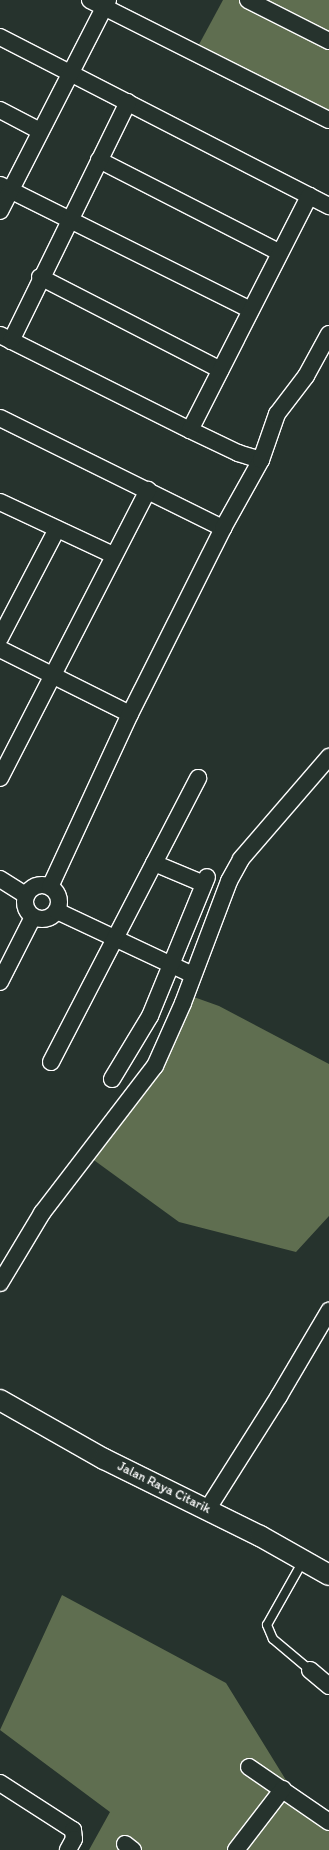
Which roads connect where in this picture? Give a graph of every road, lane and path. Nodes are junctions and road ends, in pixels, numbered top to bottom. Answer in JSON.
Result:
{"nodes":[{"id":1,"x":90,"y":0,"type":"edge"},
{"id":2,"x":248,"y":0,"type":"edge"},
{"id":3,"x":106,"y":4,"type":"edge"},
{"id":4,"x":0,"y":37,"type":"edge"},
{"id":5,"x":329,"y":41,"type":"edge"},
{"id":6,"x":70,"y":72,"type":"junction"},
{"id":7,"x":128,"y":102,"type":"junction"},
{"id":8,"x":0,"y":110,"type":"edge"},
{"id":9,"x":329,"y":120,"type":"edge"},
{"id":10,"x":40,"y":131,"type":"junction"},
{"id":11,"x":99,"y":160,"type":"junction"},
{"id":12,"x":5,"y":187,"type":"edge"},
{"id":13,"x":309,"y":196,"type":"junction"},
{"id":14,"x":329,"y":206,"type":"edge"},
{"id":15,"x":0,"y":210,"type":"edge"},
{"id":16,"x":69,"y":219,"type":"junction"},
{"id":17,"x":279,"y":252,"type":"junction"},
{"id":18,"x":40,"y":277,"type":"junction"},
{"id":19,"x":251,"y":310,"type":"junction"},
{"id":20,"x":329,"y":334,"type":"edge"},
{"id":21,"x":5,"y":338,"type":"edge"},
{"id":22,"x":221,"y":370,"type":"junction"},
{"id":23,"x":0,"y":418,"type":"edge"},
{"id":24,"x":190,"y":430,"type":"junction"},
{"id":25,"x":261,"y":460,"type":"junction"},
{"id":26,"x":148,"y":490,"type":"junction"},
{"id":27,"x":0,"y":502,"type":"edge"},
{"id":28,"x":223,"y":528,"type":"junction"},
{"id":29,"x":57,"y":529,"type":"junction"},
{"id":30,"x":114,"y":555,"type":"junction"},
{"id":31,"x":0,"y":638,"type":"edge"},
{"id":32,"x":0,"y":650,"type":"edge"},
{"id":33,"x":53,"y":676,"type":"junction"},
{"id":34,"x":130,"y":714,"type":"junction"},
{"id":35,"x":329,"y":758,"type":"edge"},
{"id":36,"x":0,"y":778,"type":"edge"},
{"id":37,"x":198,"y":778,"type":"dead end"},
{"id":38,"x":154,"y":863,"type":"junction"},
{"id":39,"x":0,"y":879,"type":"edge"},
{"id":40,"x":50,"y":887,"type":"junction"},
{"id":41,"x":26,"y":895,"type":"junction"},
{"id":42,"x":57,"y":911,"type":"junction"},
{"id":43,"x":33,"y":917,"type":"junction"},
{"id":44,"x":115,"y":939,"type":"junction"},
{"id":45,"x":171,"y":966,"type":"junction"},
{"id":46,"x":193,"y":975,"type":"junction"},
{"id":47,"x":0,"y":982,"type":"edge"},
{"id":48,"x":51,"y":1062,"type":"dead end"},
{"id":49,"x":112,"y":1079,"type":"dead end"},
{"id":50,"x":0,"y":1283,"type":"edge"},
{"id":51,"x":329,"y":1311,"type":"edge"},
{"id":52,"x":0,"y":1400,"type":"edge"},
{"id":53,"x":206,"y":1510,"type":"junction"},
{"id":54,"x":303,"y":1560,"type":"junction"},
{"id":55,"x":329,"y":1575,"type":"edge"},
{"id":56,"x":310,"y":1670,"type":"joint"},
{"id":57,"x":329,"y":1686,"type":"edge"},
{"id":58,"x":249,"y":1767,"type":"dead end"},
{"id":59,"x":0,"y":1783,"type":"edge"},
{"id":60,"x":283,"y":1789,"type":"junction"},
{"id":61,"x":329,"y":1822,"type":"edge"},
{"id":62,"x":68,"y":1850,"type":"edge"},
{"id":63,"x":236,"y":1850,"type":"edge"}],
"edges":[{"from":1,"to":3,"type":"street"},
{"from":2,"to":5,"type":"street"},
{"from":3,"to":6,"type":"street"},
{"from":3,"to":9,"type":"street"},
{"from":4,"to":6,"type":"street"},
{"from":6,"to":7,"type":"street"},
{"from":6,"to":10,"type":"street"},
{"from":7,"to":11,"type":"street"},
{"from":7,"to":13,"type":"street"},
{"from":8,"to":10,"type":"street"},
{"from":10,"to":12,"type":"street"},
{"from":11,"to":16,"type":"street"},
{"from":11,"to":17,"type":"street"},
{"from":12,"to":15,"type":"street"},
{"from":12,"to":16,"type":"street"},
{"from":13,"to":14,"type":"street"},
{"from":13,"to":17,"type":"street"},
{"from":16,"to":18,"type":"street"},
{"from":16,"to":19,"type":"street"},
{"from":17,"to":19,"type":"street"},
{"from":18,"to":21,"type":"street"},
{"from":18,"to":22,"type":"street"},
{"from":19,"to":22,"type":"street"},
{"from":20,"to":25,"type":"street"},
{"from":21,"to":24,"type":"street"},
{"from":22,"to":24,"type":"street"},
{"from":23,"to":26,"type":"street"},
{"from":24,"to":25,"type":"street"},
{"from":25,"to":28,"type":"street"},
{"from":26,"to":28,"type":"street"},
{"from":26,"to":30,"type":"street"},
{"from":27,"to":29,"type":"street"},
{"from":28,"to":34,"type":"street"},
{"from":29,"to":30,"type":"street"},
{"from":29,"to":31,"type":"street"},
{"from":30,"to":33,"type":"street"},
{"from":32,"to":33,"type":"street"},
{"from":33,"to":34,"type":"street"},
{"from":33,"to":36,"type":"street"},
{"from":34,"to":40,"type":"street"},
{"from":35,"to":46,"type":"street"},
{"from":37,"to":38,"type":"street"},
{"from":38,"to":44,"type":"street"},
{"from":38,"to":45,"type":"street"},
{"from":39,"to":41,"type":"street"},
{"from":40,"to":41,"type":"street"},
{"from":40,"to":42,"type":"street"},
{"from":41,"to":43,"type":"street"},
{"from":42,"to":43,"type":"street"},
{"from":42,"to":44,"type":"street"},
{"from":43,"to":47,"type":"street"},
{"from":44,"to":45,"type":"street"},
{"from":44,"to":48,"type":"street"},
{"from":45,"to":46,"type":"street"},
{"from":45,"to":49,"type":"street"},
{"from":46,"to":50,"type":"street"},
{"from":51,"to":53,"type":"street"},
{"from":52,"to":53,"type":"street","name":"Jalan Raya Citarik"},
{"from":53,"to":54,"type":"street","name":"Jalan Raya Citarik"},
{"from":54,"to":55,"type":"street","name":"Jalan Raya Citarik"},
{"from":54,"to":56,"type":"lane"},
{"from":56,"to":57,"type":"street"},
{"from":58,"to":60,"type":"street"},
{"from":59,"to":62,"type":"street"},
{"from":60,"to":61,"type":"street"},
{"from":60,"to":63,"type":"street"}]}
